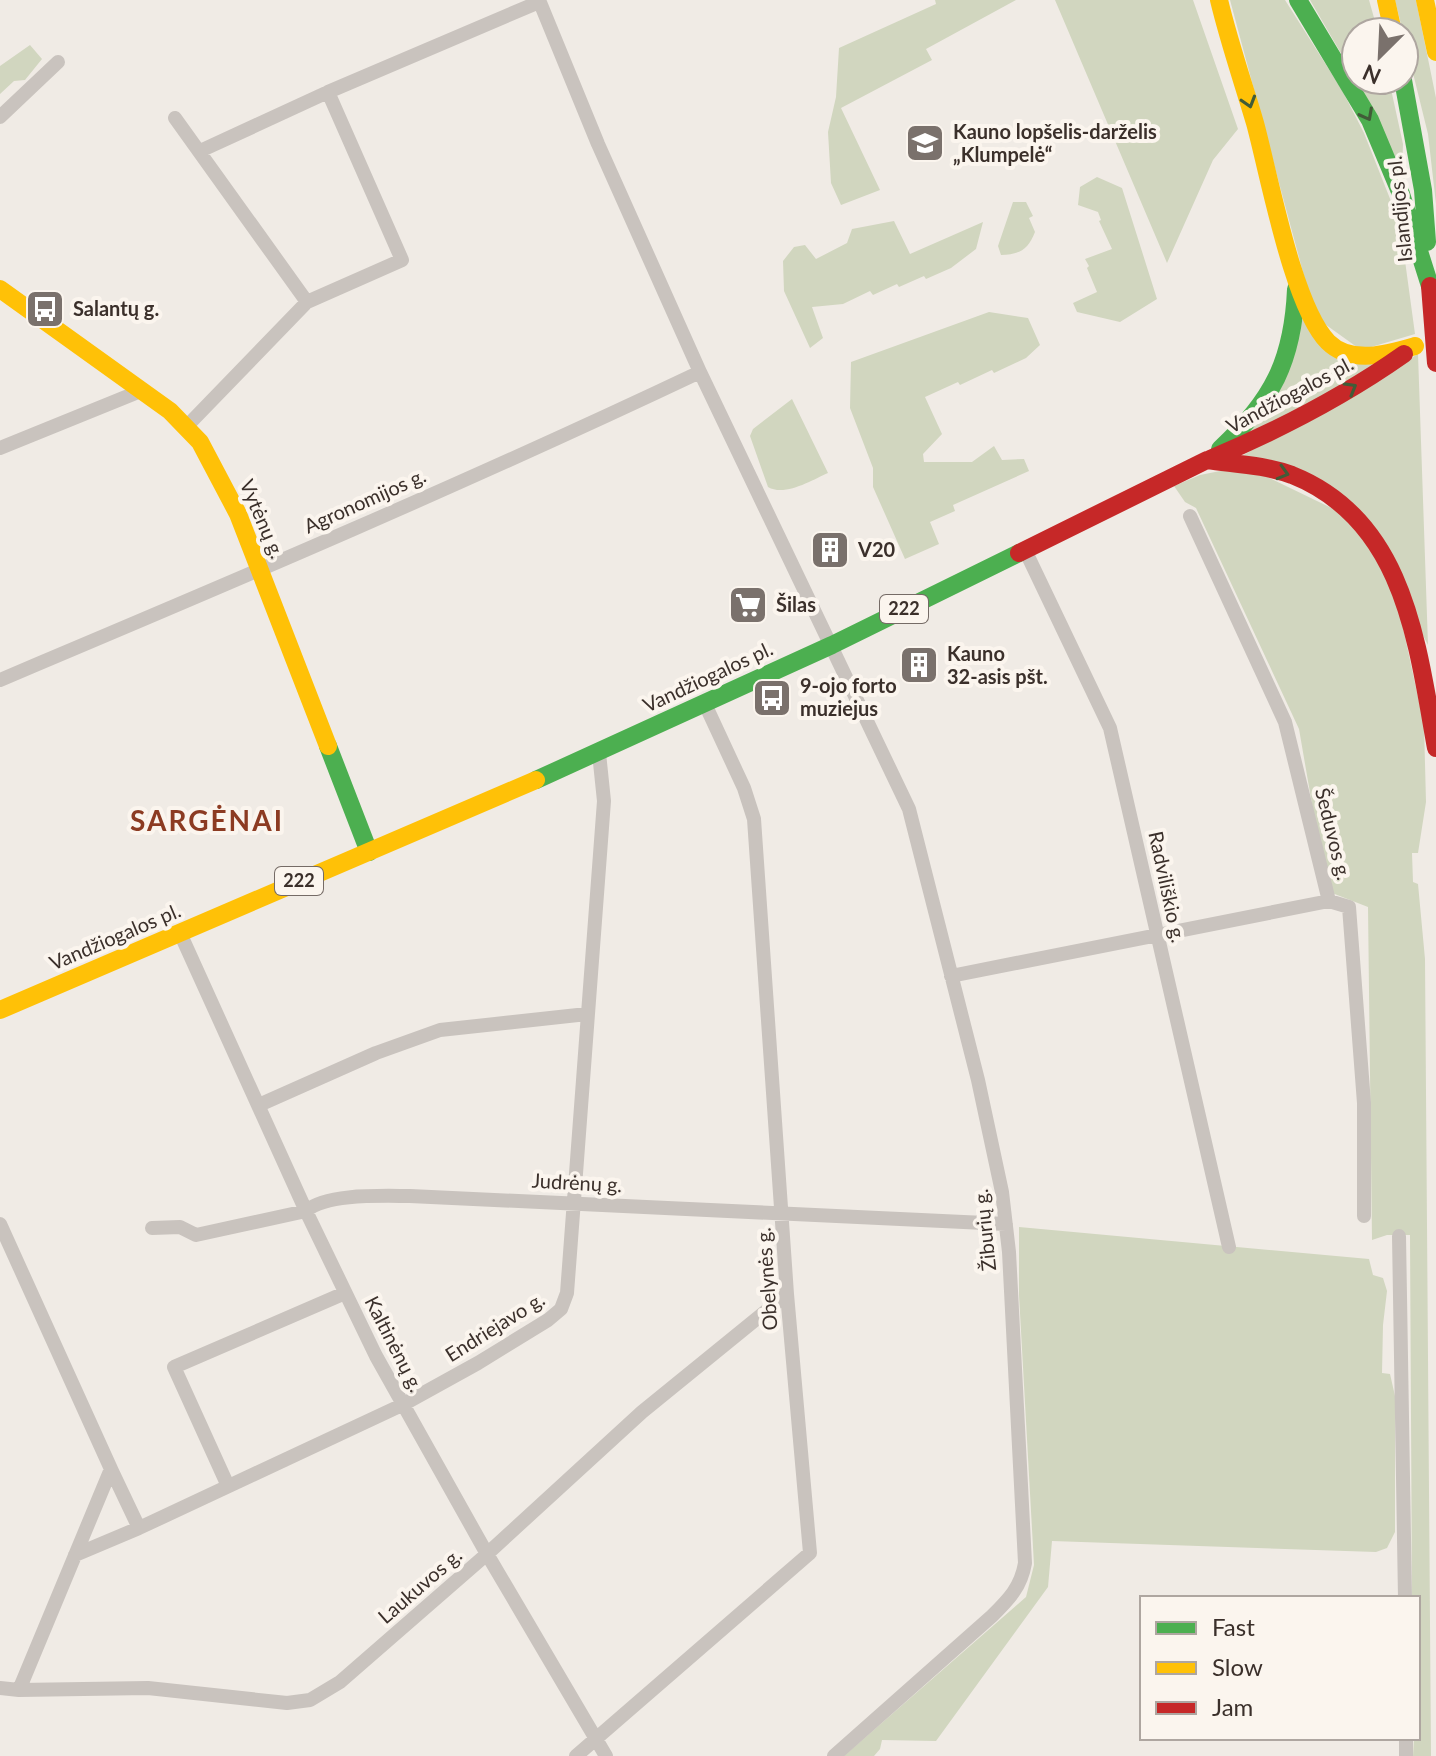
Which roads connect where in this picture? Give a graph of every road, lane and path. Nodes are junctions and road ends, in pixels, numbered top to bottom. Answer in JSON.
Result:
{"nodes":[{"id":1,"x":1216,"y":0,"type":"edge"},
{"id":2,"x":1298,"y":0,"type":"edge"},
{"id":3,"x":1425,"y":0,"type":"edge"},
{"id":4,"x":539,"y":1,"type":"edge"},
{"id":5,"x":1436,"y":52,"type":"edge"},
{"id":6,"x":58,"y":62,"type":"dead end"},
{"id":7,"x":328,"y":92,"type":"junction"},
{"id":8,"x":1406,"y":96,"type":"edge"},
{"id":9,"x":0,"y":117,"type":"edge"},
{"id":10,"x":175,"y":118,"type":"dead end"},
{"id":11,"x":200,"y":151,"type":"junction"},
{"id":12,"x":1295,"y":269,"type":"junction"},
{"id":13,"x":1430,"y":286,"type":"junction"},
{"id":14,"x":0,"y":289,"type":"edge"},
{"id":15,"x":307,"y":302,"type":"junction"},
{"id":16,"x":1436,"y":330,"type":"edge"},
{"id":17,"x":1415,"y":346,"type":"junction"},
{"id":18,"x":1436,"y":363,"type":"edge"},
{"id":19,"x":700,"y":372,"type":"junction"},
{"id":20,"x":143,"y":390,"type":"junction"},
{"id":21,"x":187,"y":426,"type":"junction"},
{"id":22,"x":0,"y":448,"type":"edge"},
{"id":23,"x":1207,"y":460,"type":"junction"},
{"id":24,"x":1190,"y":516,"type":"dead end"},
{"id":25,"x":1025,"y":550,"type":"junction"},
{"id":26,"x":260,"y":570,"type":"junction"},
{"id":27,"x":832,"y":645,"type":"junction"},
{"id":28,"x":0,"y":680,"type":"edge"},
{"id":29,"x":705,"y":704,"type":"junction"},
{"id":30,"x":1436,"y":748,"type":"edge"},
{"id":31,"x":599,"y":753,"type":"junction"},
{"id":32,"x":369,"y":852,"type":"junction"},
{"id":33,"x":1329,"y":901,"type":"junction"},
{"id":34,"x":180,"y":933,"type":"junction"},
{"id":35,"x":1157,"y":935,"type":"junction"},
{"id":36,"x":951,"y":976,"type":"junction"},
{"id":37,"x":0,"y":1010,"type":"edge"},
{"id":38,"x":587,"y":1014,"type":"junction"},
{"id":39,"x":259,"y":1105,"type":"junction"},
{"id":40,"x":575,"y":1203,"type":"junction"},
{"id":41,"x":306,"y":1211,"type":"junction"},
{"id":42,"x":783,"y":1214,"type":"junction"},
{"id":43,"x":1364,"y":1216,"type":"dead end"},
{"id":44,"x":0,"y":1224,"type":"edge"},
{"id":45,"x":1006,"y":1224,"type":"junction"},
{"id":46,"x":152,"y":1228,"type":"dead end"},
{"id":47,"x":1399,"y":1236,"type":"dead end"},
{"id":48,"x":1229,"y":1247,"type":"dead end"},
{"id":49,"x":345,"y":1293,"type":"junction"},
{"id":50,"x":787,"y":1294,"type":"junction"},
{"id":51,"x":402,"y":1405,"type":"junction"},
{"id":52,"x":111,"y":1469,"type":"junction"},
{"id":53,"x":228,"y":1486,"type":"junction"},
{"id":54,"x":139,"y":1528,"type":"junction"},
{"id":55,"x":487,"y":1554,"type":"junction"},
{"id":56,"x":75,"y":1555,"type":"junction"},
{"id":57,"x":1405,"y":1596,"type":"edge"},
{"id":58,"x":0,"y":1688,"type":"edge"},
{"id":59,"x":19,"y":1690,"type":"junction"},
{"id":60,"x":596,"y":1739,"type":"junction"},
{"id":61,"x":576,"y":1756,"type":"edge"},
{"id":62,"x":606,"y":1756,"type":"edge"},
{"id":63,"x":834,"y":1756,"type":"edge"}],
"edges":[{"from":1,"to":12,"type":"main road","number":"222","one_way":true},
{"from":2,"to":13,"type":"main road","one_way":true},
{"from":3,"to":5,"type":"main road"},
{"from":4,"to":7,"type":"street"},
{"from":4,"to":19,"type":"street","name":"Žiburių g."},
{"from":6,"to":9,"type":"street"},
{"from":7,"to":11,"type":"street"},
{"from":7,"to":15,"type":"street"},
{"from":8,"to":13,"type":"main road","name":"Islandijos pl."},
{"from":10,"to":11,"type":"street"},
{"from":11,"to":15,"type":"street"},
{"from":12,"to":17,"type":"main road"},
{"from":12,"to":23,"type":"main road","number":"222"},
{"from":13,"to":18,"type":"main road","bridge":true},
{"from":14,"to":20,"type":"main road","name":"Vytėnų g."},
{"from":15,"to":21,"type":"street"},
{"from":16,"to":17,"type":"main road","number":"222"},
{"from":23,"to":17,"type":"main road","name":"Vandžiogalos pl.","number":"222","one_way":true},
{"from":19,"to":26,"type":"street","name":"Agronomijos g."},
{"from":19,"to":27,"type":"street","name":"Žiburių g."},
{"from":20,"to":21,"type":"main road","name":"Vytėnų g."},
{"from":20,"to":22,"type":"street"},
{"from":21,"to":26,"type":"main road","name":"Vytėnų g."},
{"from":23,"to":25,"type":"main road","name":"Vandžiogalos pl.","number":"222"},
{"from":23,"to":30,"type":"main road","one_way":true},
{"from":24,"to":33,"type":"street","name":"Šeduvos g."},
{"from":25,"to":27,"type":"main road","name":"Vandžiogalos pl.","number":"222"},
{"from":25,"to":35,"type":"street","name":"Radviliškio g."},
{"from":26,"to":28,"type":"street","name":"Agronomijos g."},
{"from":26,"to":32,"type":"main road","name":"Vytėnų g."},
{"from":27,"to":29,"type":"main road","name":"Vandžiogalos pl.","number":"222"},
{"from":27,"to":36,"type":"street","name":"Žiburių g."},
{"from":29,"to":31,"type":"main road","name":"Vandžiogalos pl.","number":"222"},
{"from":29,"to":42,"type":"street","name":"Obelynės g."},
{"from":31,"to":32,"type":"main road","name":"Vandžiogalos pl.","number":"222"},
{"from":31,"to":38,"type":"street","name":"Endriejavo g."},
{"from":32,"to":34,"type":"main road","name":"Vandžiogalos pl.","number":"222"},
{"from":33,"to":35,"type":"street"},
{"from":33,"to":43,"type":"street","name":"Šeduvos g."},
{"from":34,"to":37,"type":"main road","name":"Vandžiogalos pl.","number":"222"},
{"from":34,"to":39,"type":"street","name":"Kaltinėnų g."},
{"from":35,"to":36,"type":"street"},
{"from":35,"to":48,"type":"street","name":"Radviliškio g."},
{"from":36,"to":45,"type":"street","name":"Žiburių g."},
{"from":38,"to":39,"type":"street"},
{"from":38,"to":40,"type":"street","name":"Endriejavo g."},
{"from":39,"to":41,"type":"street","name":"Kaltinėnų g."},
{"from":40,"to":41,"type":"street","name":"Judrėnų g."},
{"from":40,"to":42,"type":"street","name":"Judrėnų g."},
{"from":40,"to":51,"type":"street","name":"Endriejavo g."},
{"from":41,"to":46,"type":"street","name":"Judrėnų g."},
{"from":41,"to":49,"type":"street","name":"Kaltinėnų g."},
{"from":42,"to":45,"type":"street","name":"Judrėnų g."},
{"from":42,"to":50,"type":"street","name":"Obelynės g."},
{"from":44,"to":52,"type":"street"},
{"from":45,"to":63,"type":"street","name":"Žiburių g."},
{"from":47,"to":57,"type":"street"},
{"from":49,"to":51,"type":"street","name":"Kaltinėnų g."},
{"from":49,"to":53,"type":"street"},
{"from":50,"to":55,"type":"street","name":"Laukuvos g."},
{"from":50,"to":60,"type":"street","name":"Obelynės g."},
{"from":51,"to":53,"type":"street","name":"Endriejavo g."},
{"from":51,"to":55,"type":"street","name":"Kaltinėnų g."},
{"from":52,"to":54,"type":"street"},
{"from":52,"to":56,"type":"street"},
{"from":53,"to":54,"type":"street","name":"Endriejavo g."},
{"from":54,"to":56,"type":"street","name":"Endriejavo g."},
{"from":55,"to":59,"type":"street","name":"Laukuvos g."},
{"from":55,"to":60,"type":"street","name":"Kaltinėnų g."},
{"from":56,"to":59,"type":"street"},
{"from":58,"to":59,"type":"street","name":"Laukuvos g."},
{"from":60,"to":61,"type":"street","name":"Obelynės g."},
{"from":60,"to":62,"type":"street","name":"Kaltinėnų g."}]}
